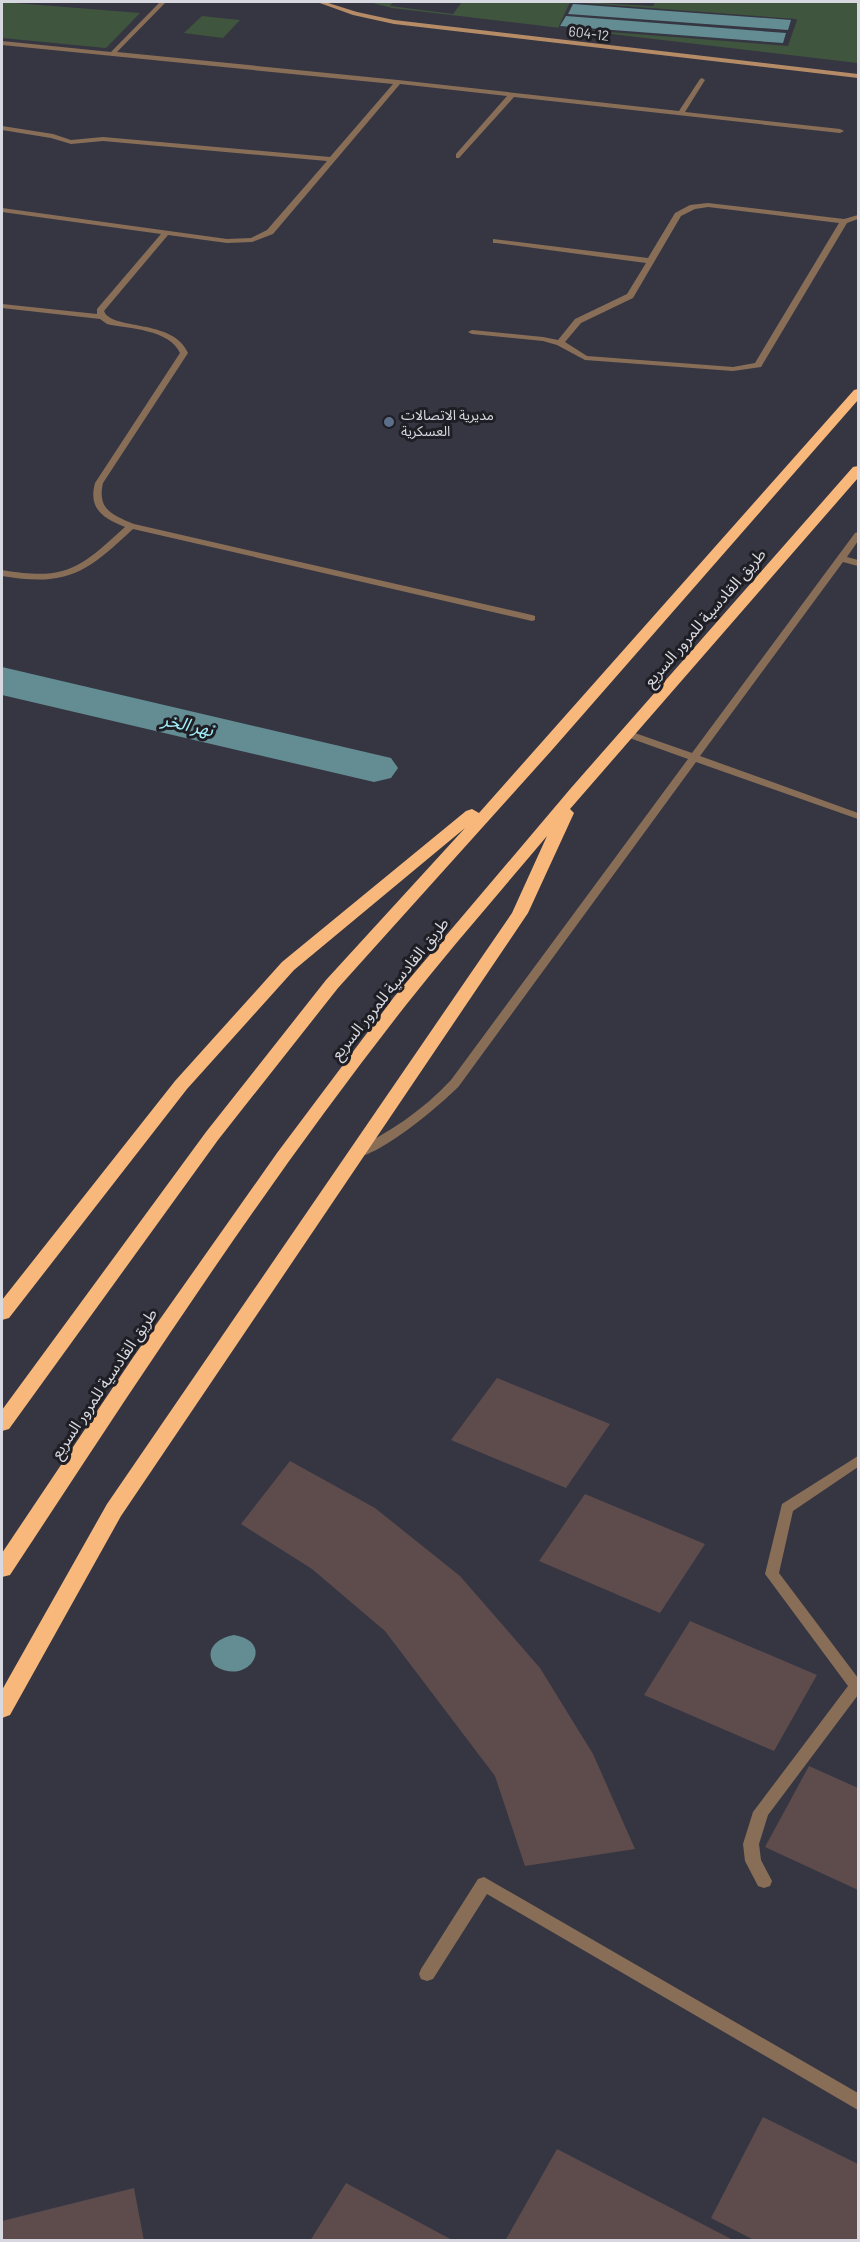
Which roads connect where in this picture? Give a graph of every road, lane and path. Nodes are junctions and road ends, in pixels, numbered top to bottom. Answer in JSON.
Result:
{"nodes":[{"id":1,"x":163,"y":2,"type":"edge"},
{"id":2,"x":320,"y":2,"type":"edge"},
{"id":3,"x":344,"y":2,"type":"edge"},
{"id":4,"x":2,"y":43,"type":"edge"},
{"id":5,"x":113,"y":53,"type":"junction"},
{"id":6,"x":858,"y":70,"type":"edge"},
{"id":7,"x":858,"y":76,"type":"edge"},
{"id":8,"x":702,"y":80,"type":"dead end"},
{"id":9,"x":398,"y":82,"type":"junction"},
{"id":10,"x":512,"y":95,"type":"junction"},
{"id":11,"x":681,"y":113,"type":"junction"},
{"id":12,"x":3,"y":128,"type":"edge"},
{"id":13,"x":840,"y":131,"type":"dead end"},
{"id":14,"x":459,"y":156,"type":"dead end"},
{"id":15,"x":332,"y":159,"type":"junction"},
{"id":16,"x":2,"y":210,"type":"edge"},
{"id":17,"x":858,"y":218,"type":"edge"},
{"id":18,"x":844,"y":221,"type":"junction"},
{"id":19,"x":165,"y":233,"type":"junction"},
{"id":20,"x":496,"y":241,"type":"dead end"},
{"id":21,"x":651,"y":261,"type":"junction"},
{"id":22,"x":2,"y":306,"type":"edge"},
{"id":23,"x":102,"y":317,"type":"junction"},
{"id":24,"x":472,"y":332,"type":"dead end"},
{"id":25,"x":560,"y":343,"type":"junction"},
{"id":26,"x":858,"y":393,"type":"edge"},
{"id":27,"x":858,"y":470,"type":"edge"},
{"id":28,"x":131,"y":526,"type":"junction"},
{"id":29,"x":858,"y":534,"type":"edge"},
{"id":30,"x":841,"y":558,"type":"junction"},
{"id":31,"x":858,"y":563,"type":"edge"},
{"id":32,"x":2,"y":573,"type":"edge"},
{"id":33,"x":532,"y":618,"type":"dead end"},
{"id":34,"x":628,"y":734,"type":"junction"},
{"id":35,"x":695,"y":757,"type":"junction"},
{"id":36,"x":518,"y":777,"type":"junction"},
{"id":37,"x":577,"y":791,"type":"junction"},
{"id":38,"x":858,"y":816,"type":"edge"},
{"id":39,"x":354,"y":1155,"type":"junction"},
{"id":40,"x":2,"y":1313,"type":"edge"},
{"id":41,"x":2,"y":1424,"type":"edge"},
{"id":42,"x":858,"y":1461,"type":"edge"},
{"id":43,"x":2,"y":1569,"type":"edge"},
{"id":44,"x":858,"y":1687,"type":"edge"},
{"id":45,"x":2,"y":1709,"type":"edge"},
{"id":46,"x":764,"y":1881,"type":"dead end"},
{"id":47,"x":427,"y":1974,"type":"dead end"},
{"id":48,"x":858,"y":2103,"type":"edge"}],
"edges":[{"from":1,"to":5,"type":"street"},
{"from":2,"to":7,"type":"main road","name":"604-12"},
{"from":3,"to":6,"type":"main road","name":"604-12"},
{"from":4,"to":5,"type":"street"},
{"from":5,"to":9,"type":"street"},
{"from":8,"to":11,"type":"street"},
{"from":9,"to":10,"type":"street"},
{"from":9,"to":15,"type":"street"},
{"from":10,"to":11,"type":"street"},
{"from":10,"to":14,"type":"street"},
{"from":11,"to":13,"type":"street"},
{"from":12,"to":15,"type":"street"},
{"from":15,"to":19,"type":"street"},
{"from":16,"to":19,"type":"street"},
{"from":17,"to":18,"type":"street"},
{"from":18,"to":21,"type":"street"},
{"from":18,"to":25,"type":"street"},
{"from":19,"to":23,"type":"street"},
{"from":20,"to":21,"type":"street"},
{"from":21,"to":25,"type":"street"},
{"from":22,"to":23,"type":"street"},
{"from":23,"to":28,"type":"street"},
{"from":24,"to":25,"type":"street"},
{"from":26,"to":36,"type":"highway","name":"طريق القادسية للمرور السريع"},
{"from":27,"to":34,"type":"highway","name":"طريق القادسية للمرور السريع"},
{"from":28,"to":32,"type":"street"},
{"from":28,"to":33,"type":"street"},
{"from":29,"to":30,"type":"street"},
{"from":30,"to":31,"type":"street"},
{"from":30,"to":35,"type":"street"},
{"from":34,"to":35,"type":"street"},
{"from":34,"to":37,"type":"highway","name":"طريق القادسية للمرور السريع"},
{"from":35,"to":38,"type":"street"},
{"from":35,"to":39,"type":"street"},
{"from":36,"to":40,"type":"highway"},
{"from":36,"to":41,"type":"highway","name":"طريق القادسية للمرور السريع"},
{"from":37,"to":39,"type":"highway"},
{"from":37,"to":43,"type":"highway","name":"طريق القادسية للمرور السريع"},
{"from":39,"to":45,"type":"highway"},
{"from":42,"to":44,"type":"street"},
{"from":44,"to":46,"type":"street"},
{"from":47,"to":48,"type":"street"}]}
